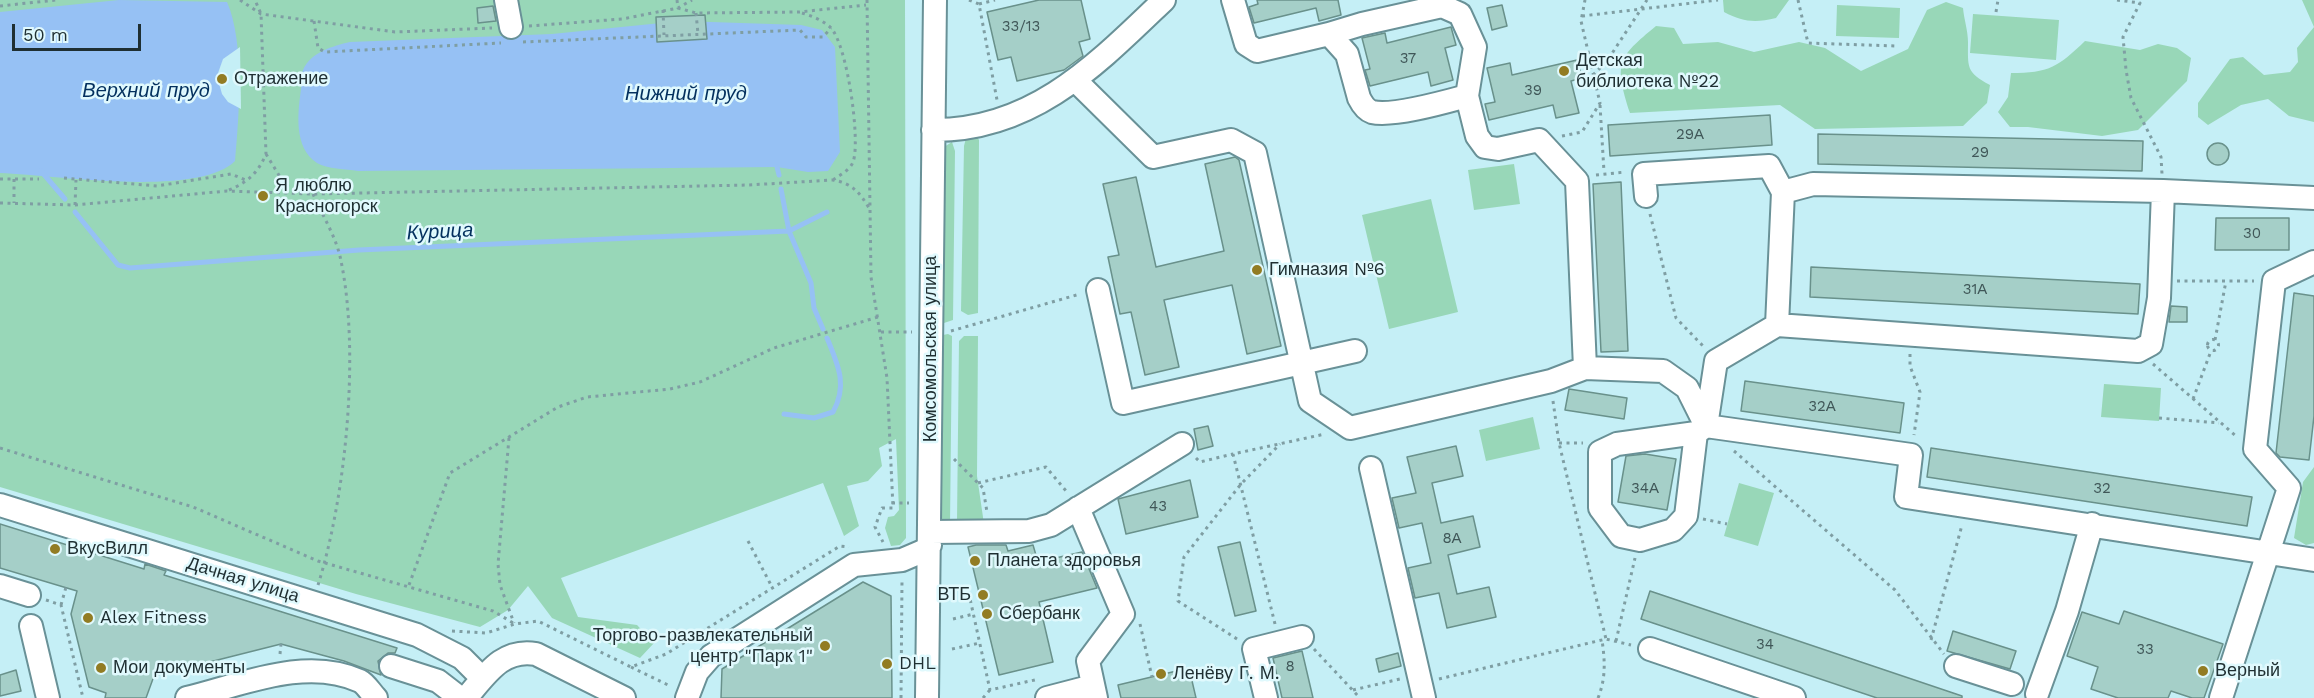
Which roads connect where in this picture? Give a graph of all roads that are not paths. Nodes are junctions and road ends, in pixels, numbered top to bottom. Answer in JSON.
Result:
{"nodes":[{"id":1,"x":506,"y":0,"type":"edge"},
{"id":2,"x":935,"y":0,"type":"edge"},
{"id":3,"x":951,"y":0,"type":"edge"},
{"id":4,"x":1164,"y":0,"type":"edge"},
{"id":5,"x":1233,"y":0,"type":"edge"},
{"id":6,"x":511,"y":27,"type":"road end"},
{"id":7,"x":935,"y":32,"type":"junction"},
{"id":8,"x":1329,"y":34,"type":"junction"},
{"id":9,"x":1075,"y":80,"type":"junction"},
{"id":10,"x":1467,"y":96,"type":"junction"},
{"id":11,"x":933,"y":130,"type":"junction"},
{"id":12,"x":2163,"y":191,"type":"junction"},
{"id":13,"x":1783,"y":192,"type":"junction"},
{"id":14,"x":1646,"y":196,"type":"road end"},
{"id":15,"x":2314,"y":198,"type":"edge"},
{"id":16,"x":2314,"y":262,"type":"edge"},
{"id":17,"x":1098,"y":290,"type":"road end"},
{"id":18,"x":1777,"y":325,"type":"junction"},
{"id":19,"x":1355,"y":351,"type":"dead end"},
{"id":20,"x":1302,"y":363,"type":"junction"},
{"id":21,"x":1585,"y":368,"type":"junction"},
{"id":22,"x":1701,"y":430,"type":"junction"},
{"id":23,"x":1182,"y":444,"type":"road end"},
{"id":24,"x":1371,"y":468,"type":"dead end"},
{"id":25,"x":1075,"y":503,"type":"junction"},
{"id":26,"x":0,"y":505,"type":"edge"},
{"id":27,"x":2092,"y":524,"type":"junction"},
{"id":28,"x":930,"y":539,"type":"junction"},
{"id":29,"x":2270,"y":552,"type":"junction"},
{"id":30,"x":2314,"y":560,"type":"edge"},
{"id":31,"x":0,"y":586,"type":"edge"},
{"id":32,"x":30,"y":595,"type":"road end"},
{"id":33,"x":31,"y":626,"type":"dead end"},
{"id":34,"x":1302,"y":637,"type":"road end"},
{"id":35,"x":1650,"y":649,"type":"road end"},
{"id":36,"x":1956,"y":666,"type":"road end"},
{"id":37,"x":390,"y":670,"type":"dead end"},
{"id":38,"x":477,"y":673,"type":"dead end"},
{"id":39,"x":1421,"y":686,"type":"edge"},
{"id":40,"x":1046,"y":688,"type":"edge"},
{"id":41,"x":2009,"y":691,"type":"edge"},
{"id":42,"x":1095,"y":692,"type":"edge"},
{"id":43,"x":459,"y":695,"type":"edge"},
{"id":44,"x":2041,"y":696,"type":"edge"},
{"id":45,"x":687,"y":697,"type":"edge"},
{"id":46,"x":48,"y":698,"type":"edge"},
{"id":47,"x":187,"y":698,"type":"edge"},
{"id":48,"x":376,"y":698,"type":"edge"},
{"id":49,"x":624,"y":698,"type":"edge"},
{"id":50,"x":927,"y":698,"type":"edge"},
{"id":51,"x":1266,"y":698,"type":"edge"},
{"id":52,"x":1794,"y":698,"type":"edge"},
{"id":53,"x":2222,"y":698,"type":"edge"}],
"edges":[{"from":1,"to":6,"type":"street"},
{"from":2,"to":7,"type":"street","name":"Комсомольская улица"},
{"from":3,"to":7,"type":"street"},
{"from":4,"to":9,"type":"street"},
{"from":5,"to":8,"type":"street"},
{"from":7,"to":11,"type":"street","name":"Комсомольская улица"},
{"from":8,"to":10,"type":"street"},
{"from":8,"to":10,"type":"street"},
{"from":9,"to":11,"type":"street"},
{"from":9,"to":20,"type":"street"},
{"from":10,"to":21,"type":"street"},
{"from":11,"to":28,"type":"street","name":"Комсомольская улица"},
{"from":12,"to":13,"type":"street"},
{"from":12,"to":15,"type":"street"},
{"from":12,"to":18,"type":"street"},
{"from":13,"to":14,"type":"street"},
{"from":13,"to":18,"type":"street"},
{"from":16,"to":29,"type":"street"},
{"from":17,"to":20,"type":"street"},
{"from":18,"to":22,"type":"street"},
{"from":19,"to":20,"type":"street"},
{"from":20,"to":21,"type":"street"},
{"from":21,"to":22,"type":"street"},
{"from":22,"to":22,"type":"street"},
{"from":22,"to":27,"type":"street"},
{"from":23,"to":25,"type":"street"},
{"from":24,"to":39,"type":"street"},
{"from":25,"to":28,"type":"street"},
{"from":25,"to":42,"type":"street"},
{"from":26,"to":38,"type":"street","name":"Дачная улица"},
{"from":27,"to":29,"type":"street"},
{"from":27,"to":44,"type":"street"},
{"from":28,"to":45,"type":"street"},
{"from":28,"to":50,"type":"street","name":"Комсомольская улица"},
{"from":29,"to":30,"type":"street"},
{"from":29,"to":53,"type":"street"},
{"from":31,"to":32,"type":"street"},
{"from":33,"to":46,"type":"street"},
{"from":34,"to":51,"type":"street"},
{"from":35,"to":52,"type":"street"},
{"from":36,"to":41,"type":"street"},
{"from":37,"to":43,"type":"street"},
{"from":40,"to":42,"type":"street"},
{"from":41,"to":44,"type":"street"},
{"from":43,"to":49,"type":"street"},
{"from":47,"to":48,"type":"street"}]}
